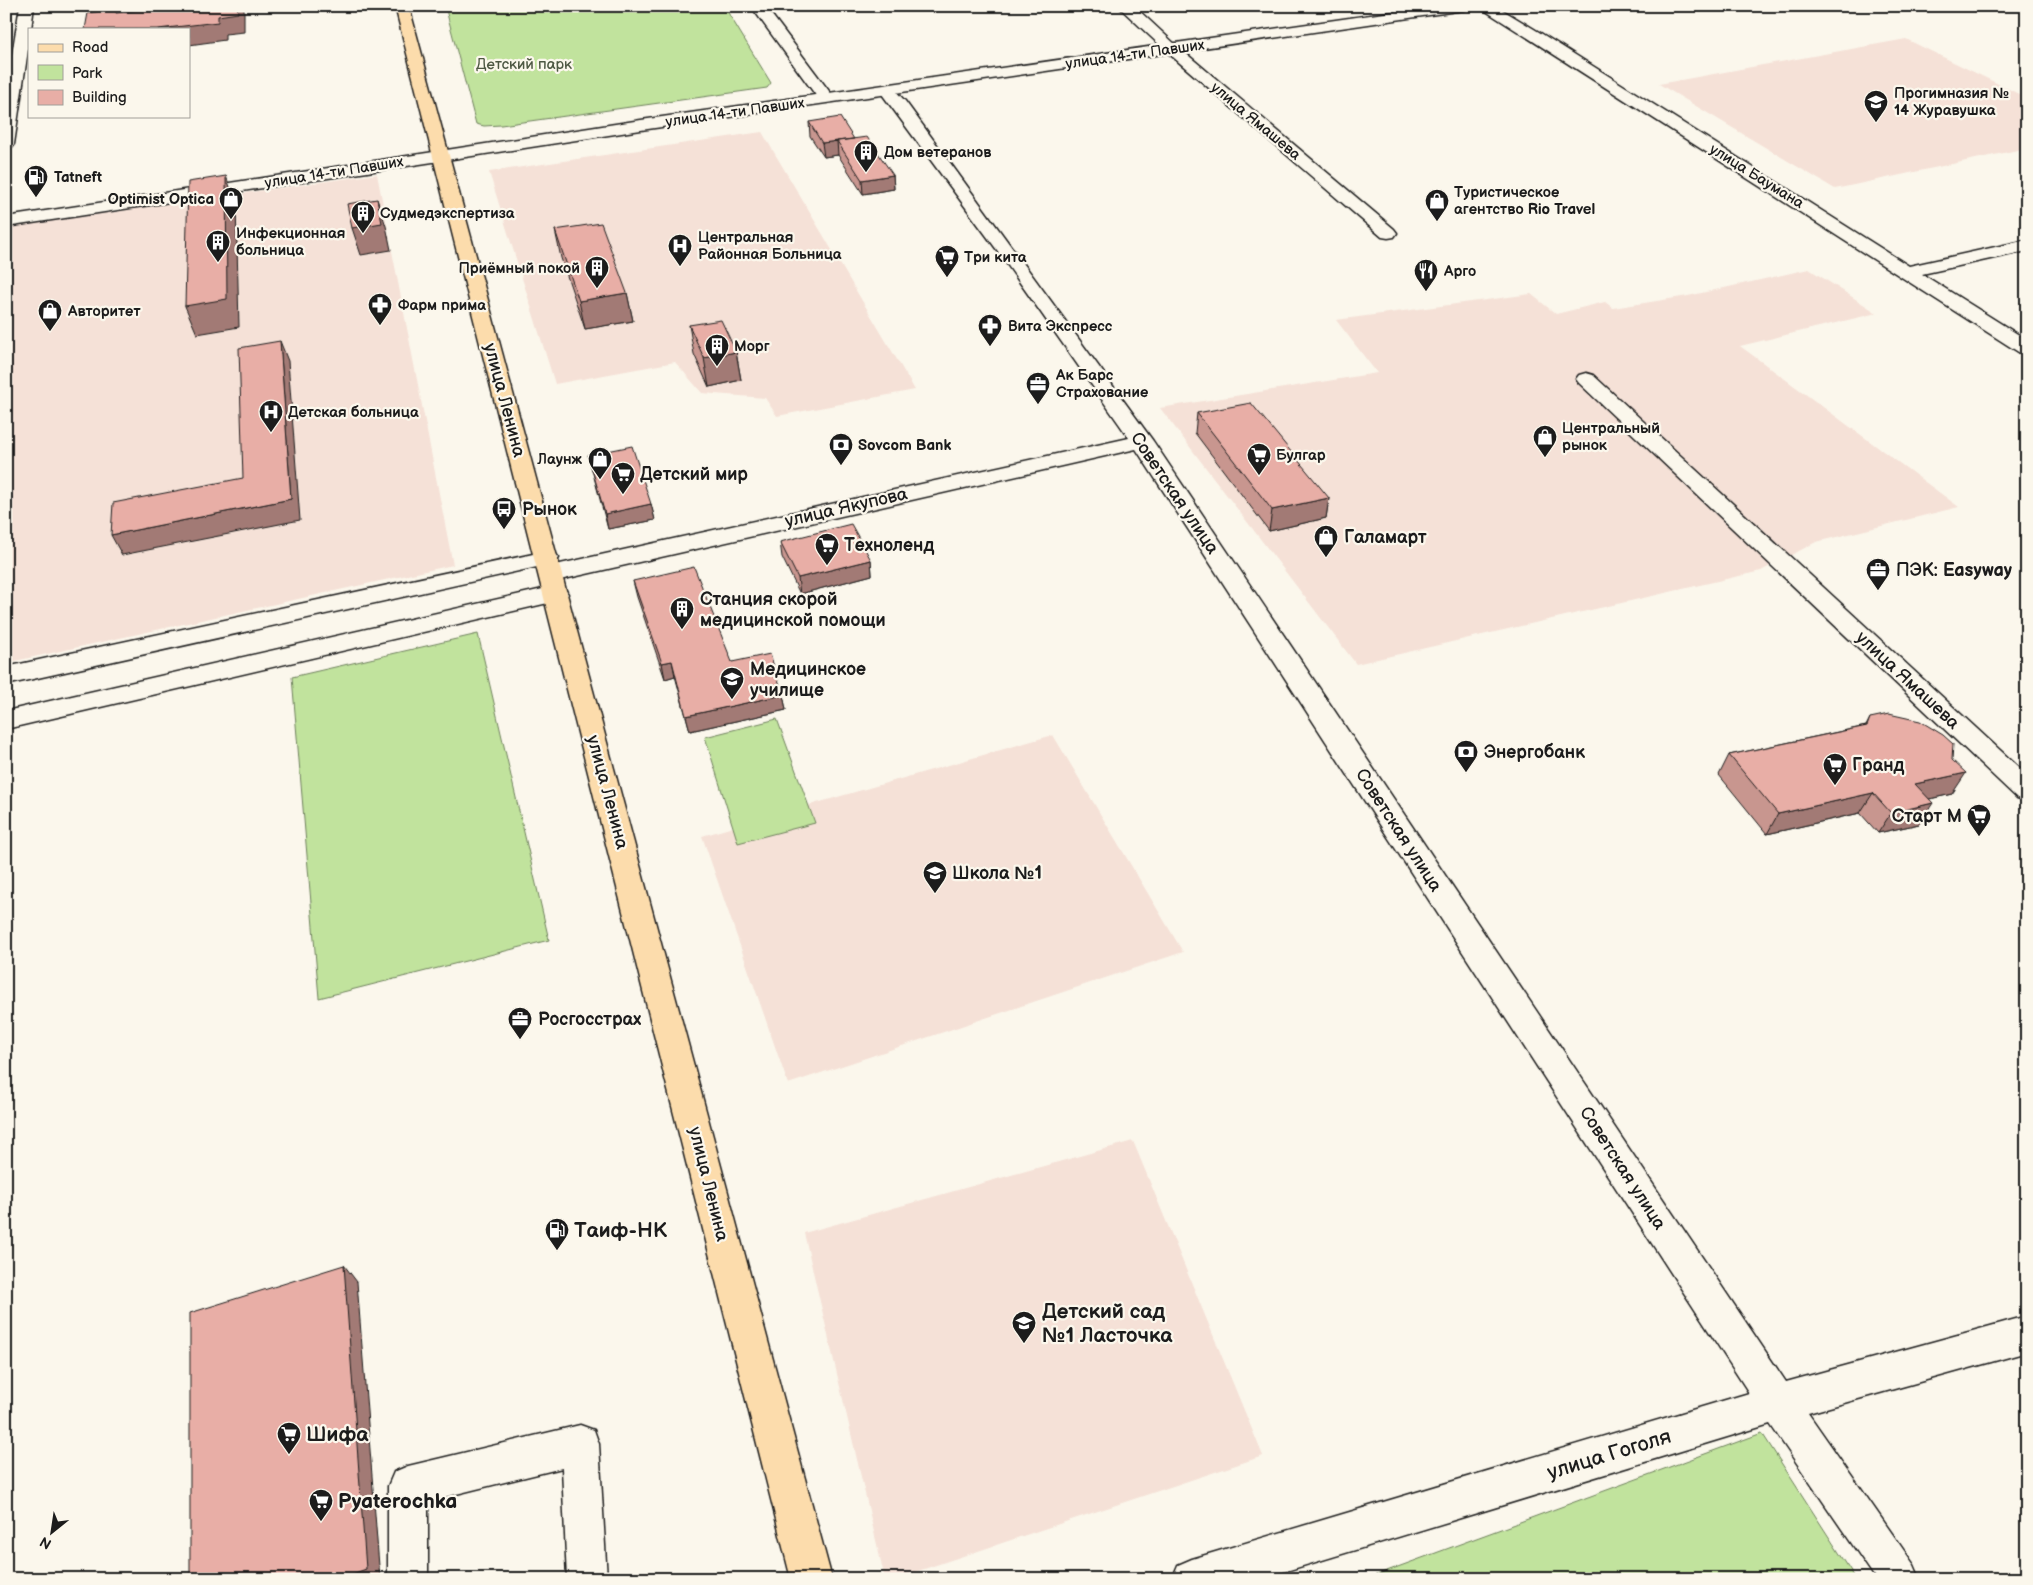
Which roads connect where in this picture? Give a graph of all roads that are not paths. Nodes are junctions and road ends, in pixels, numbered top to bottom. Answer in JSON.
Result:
{"nodes":[{"id":1,"x":27,"y":6,"type":"edge"},
{"id":2,"x":399,"y":6,"type":"edge"},
{"id":3,"x":758,"y":6,"type":"edge"},
{"id":4,"x":1125,"y":6,"type":"edge"},
{"id":5,"x":1464,"y":6,"type":"edge"},
{"id":6,"x":1485,"y":6,"type":"edge"},
{"id":7,"x":1171,"y":48,"type":"junction"},
{"id":8,"x":887,"y":90,"type":"junction"},
{"id":9,"x":826,"y":98,"type":"junction"},
{"id":10,"x":6,"y":144,"type":"edge"},
{"id":11,"x":440,"y":156,"type":"junction"},
{"id":12,"x":6,"y":222,"type":"edge"},
{"id":13,"x":1388,"y":233,"type":"dead end"},
{"id":14,"x":2027,"y":245,"type":"edge"},
{"id":15,"x":1906,"y":272,"type":"junction"},
{"id":16,"x":2027,"y":349,"type":"edge"},
{"id":17,"x":1586,"y":379,"type":"dead end"},
{"id":18,"x":1142,"y":441,"type":"junction"},
{"id":19,"x":551,"y":575,"type":"junction"},
{"id":20,"x":6,"y":676,"type":"edge"},
{"id":21,"x":6,"y":720,"type":"edge"},
{"id":22,"x":2027,"y":791,"type":"edge"},
{"id":23,"x":2027,"y":1334,"type":"edge"},
{"id":24,"x":1778,"y":1403,"type":"junction"},
{"id":25,"x":408,"y":1579,"type":"edge"},
{"id":26,"x":587,"y":1579,"type":"edge"},
{"id":27,"x":812,"y":1579,"type":"edge"},
{"id":28,"x":1192,"y":1579,"type":"edge"},
{"id":29,"x":1900,"y":1579,"type":"edge"}],
"edges":[{"from":1,"to":10,"type":"street"},
{"from":2,"to":11,"type":"main road","name":"улица Ленина"},
{"from":3,"to":9,"type":"street"},
{"from":4,"to":7,"type":"street","name":"улица Ямашева"},
{"from":5,"to":7,"type":"street","name":"улица 14-ти Павших"},
{"from":6,"to":15,"type":"street","name":"улица Баумана"},
{"from":7,"to":8,"type":"street","name":"улица 14-ти Павших"},
{"from":7,"to":13,"type":"street","name":"улица Ямашева"},
{"from":8,"to":9,"type":"street","name":"улица 14-ти Павших"},
{"from":8,"to":18,"type":"street","name":"Советская улица"},
{"from":9,"to":11,"type":"street","name":"улица 14-ти Павших"},
{"from":11,"to":12,"type":"street","name":"улица 14-ти Павших"},
{"from":11,"to":19,"type":"main road","name":"улица Ленина"},
{"from":14,"to":15,"type":"street"},
{"from":15,"to":16,"type":"street","name":"улица Баумана"},
{"from":17,"to":22,"type":"street","name":"улица Ямашева"},
{"from":18,"to":19,"type":"street","name":"улица Якупова"},
{"from":18,"to":24,"type":"street","name":"Советская улица"},
{"from":19,"to":20,"type":"street"},
{"from":19,"to":21,"type":"street"},
{"from":19,"to":27,"type":"main road","name":"улица Ленина"},
{"from":23,"to":24,"type":"street","name":"улица Гоголя"},
{"from":24,"to":28,"type":"street","name":"улица Гоголя"},
{"from":24,"to":29,"type":"street","name":"Советская улица"},
{"from":25,"to":26,"type":"street"}]}
